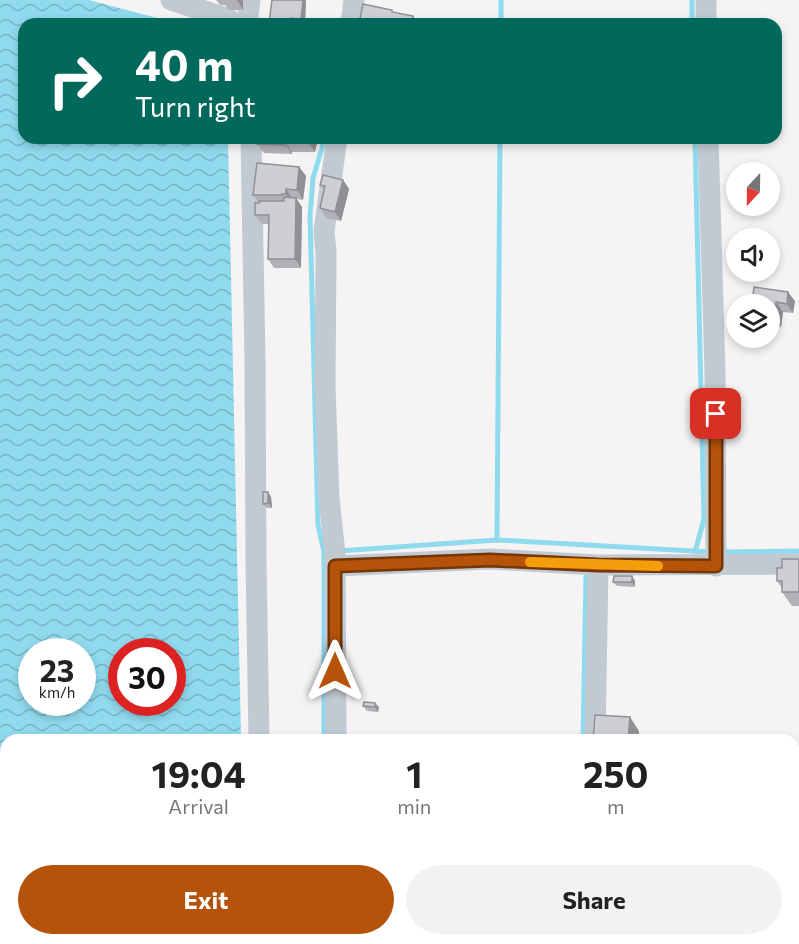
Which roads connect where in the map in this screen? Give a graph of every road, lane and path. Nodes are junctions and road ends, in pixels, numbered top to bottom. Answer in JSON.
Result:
{"nodes":[{"id":1,"x":171,"y":0,"type":"edge"},
{"id":2,"x":250,"y":0,"type":"edge"},
{"id":3,"x":354,"y":0,"type":"edge"},
{"id":4,"x":706,"y":0,"type":"edge"},
{"id":5,"x":225,"y":18,"type":"edge"},
{"id":6,"x":248,"y":18,"type":"edge"},
{"id":7,"x":352,"y":18,"type":"edge"},
{"id":8,"x":706,"y":18,"type":"edge"},
{"id":9,"x":251,"y":144,"type":"edge"},
{"id":10,"x":336,"y":144,"type":"edge"},
{"id":11,"x":708,"y":144,"type":"edge"},
{"id":12,"x":335,"y":555,"type":"junction"},
{"id":13,"x":716,"y":555,"type":"junction"},
{"id":14,"x":799,"y":564,"type":"edge"},
{"id":15,"x":598,"y":565,"type":"junction"},
{"id":16,"x":259,"y":734,"type":"edge"},
{"id":17,"x":336,"y":734,"type":"edge"},
{"id":18,"x":595,"y":734,"type":"edge"}],
"edges":[{"from":1,"to":5,"type":"street"},
{"from":2,"to":6,"type":"street"},
{"from":3,"to":7,"type":"street"},
{"from":4,"to":8,"type":"street"},
{"from":9,"to":16,"type":"street"},
{"from":10,"to":12,"type":"street"},
{"from":11,"to":13,"type":"street"},
{"from":12,"to":15,"type":"street"},
{"from":12,"to":17,"type":"street"},
{"from":13,"to":14,"type":"street"},
{"from":13,"to":15,"type":"street"},
{"from":15,"to":18,"type":"street"}]}
